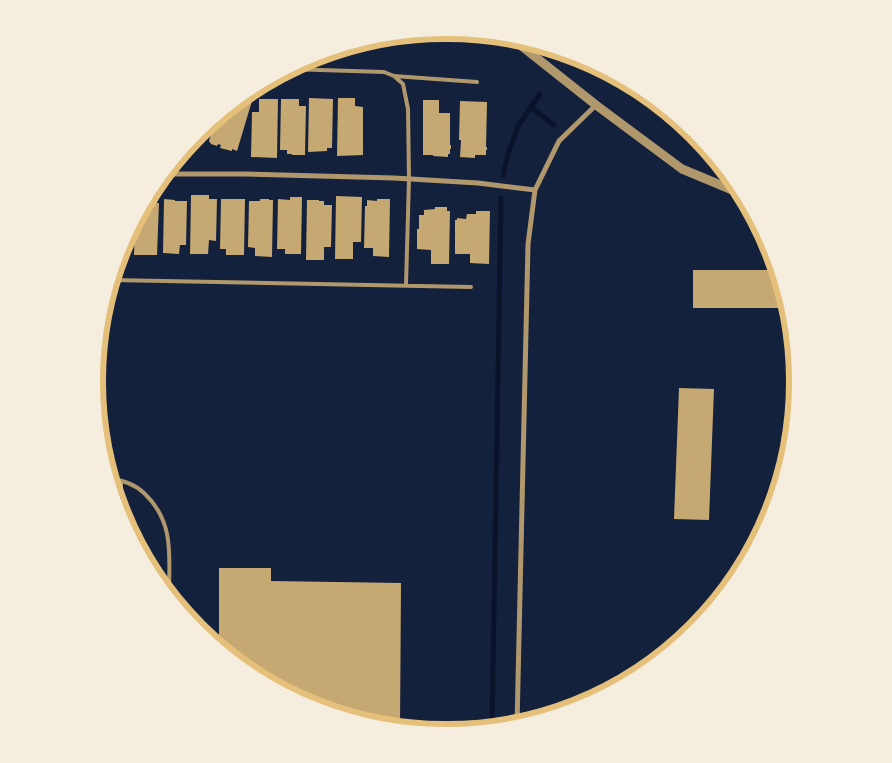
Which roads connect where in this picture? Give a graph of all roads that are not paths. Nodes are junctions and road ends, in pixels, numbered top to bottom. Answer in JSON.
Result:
{"nodes":[{"id":1,"x":523,"y":47,"type":"edge"},
{"id":2,"x":304,"y":70,"type":"edge"},
{"id":3,"x":394,"y":76,"type":"junction"},
{"id":4,"x":477,"y":82,"type":"dead end"},
{"id":5,"x":596,"y":105,"type":"junction"},
{"id":6,"x":173,"y":174,"type":"edge"},
{"id":7,"x":409,"y":179,"type":"junction"},
{"id":8,"x":729,"y":189,"type":"edge"},
{"id":9,"x":535,"y":190,"type":"junction"},
{"id":10,"x":119,"y":280,"type":"edge"},
{"id":11,"x":406,"y":285,"type":"junction"},
{"id":12,"x":471,"y":286,"type":"dead end"},
{"id":13,"x":118,"y":480,"type":"edge"},
{"id":14,"x":121,"y":481,"type":"junction"},
{"id":15,"x":121,"y":492,"type":"edge"},
{"id":16,"x":169,"y":583,"type":"edge"},
{"id":17,"x":517,"y":717,"type":"edge"}],
"edges":[{"from":1,"to":5,"type":"street"},
{"from":2,"to":3,"type":"lane"},
{"from":3,"to":4,"type":"lane"},
{"from":3,"to":7,"type":"lane"},
{"from":5,"to":8,"type":"street"},
{"from":5,"to":9,"type":"street"},
{"from":6,"to":7,"type":"street"},
{"from":7,"to":9,"type":"street"},
{"from":7,"to":11,"type":"lane"},
{"from":9,"to":17,"type":"street"},
{"from":10,"to":11,"type":"lane"},
{"from":11,"to":12,"type":"lane"},
{"from":13,"to":14,"type":"lane"},
{"from":14,"to":15,"type":"lane"},
{"from":14,"to":16,"type":"lane"}]}
